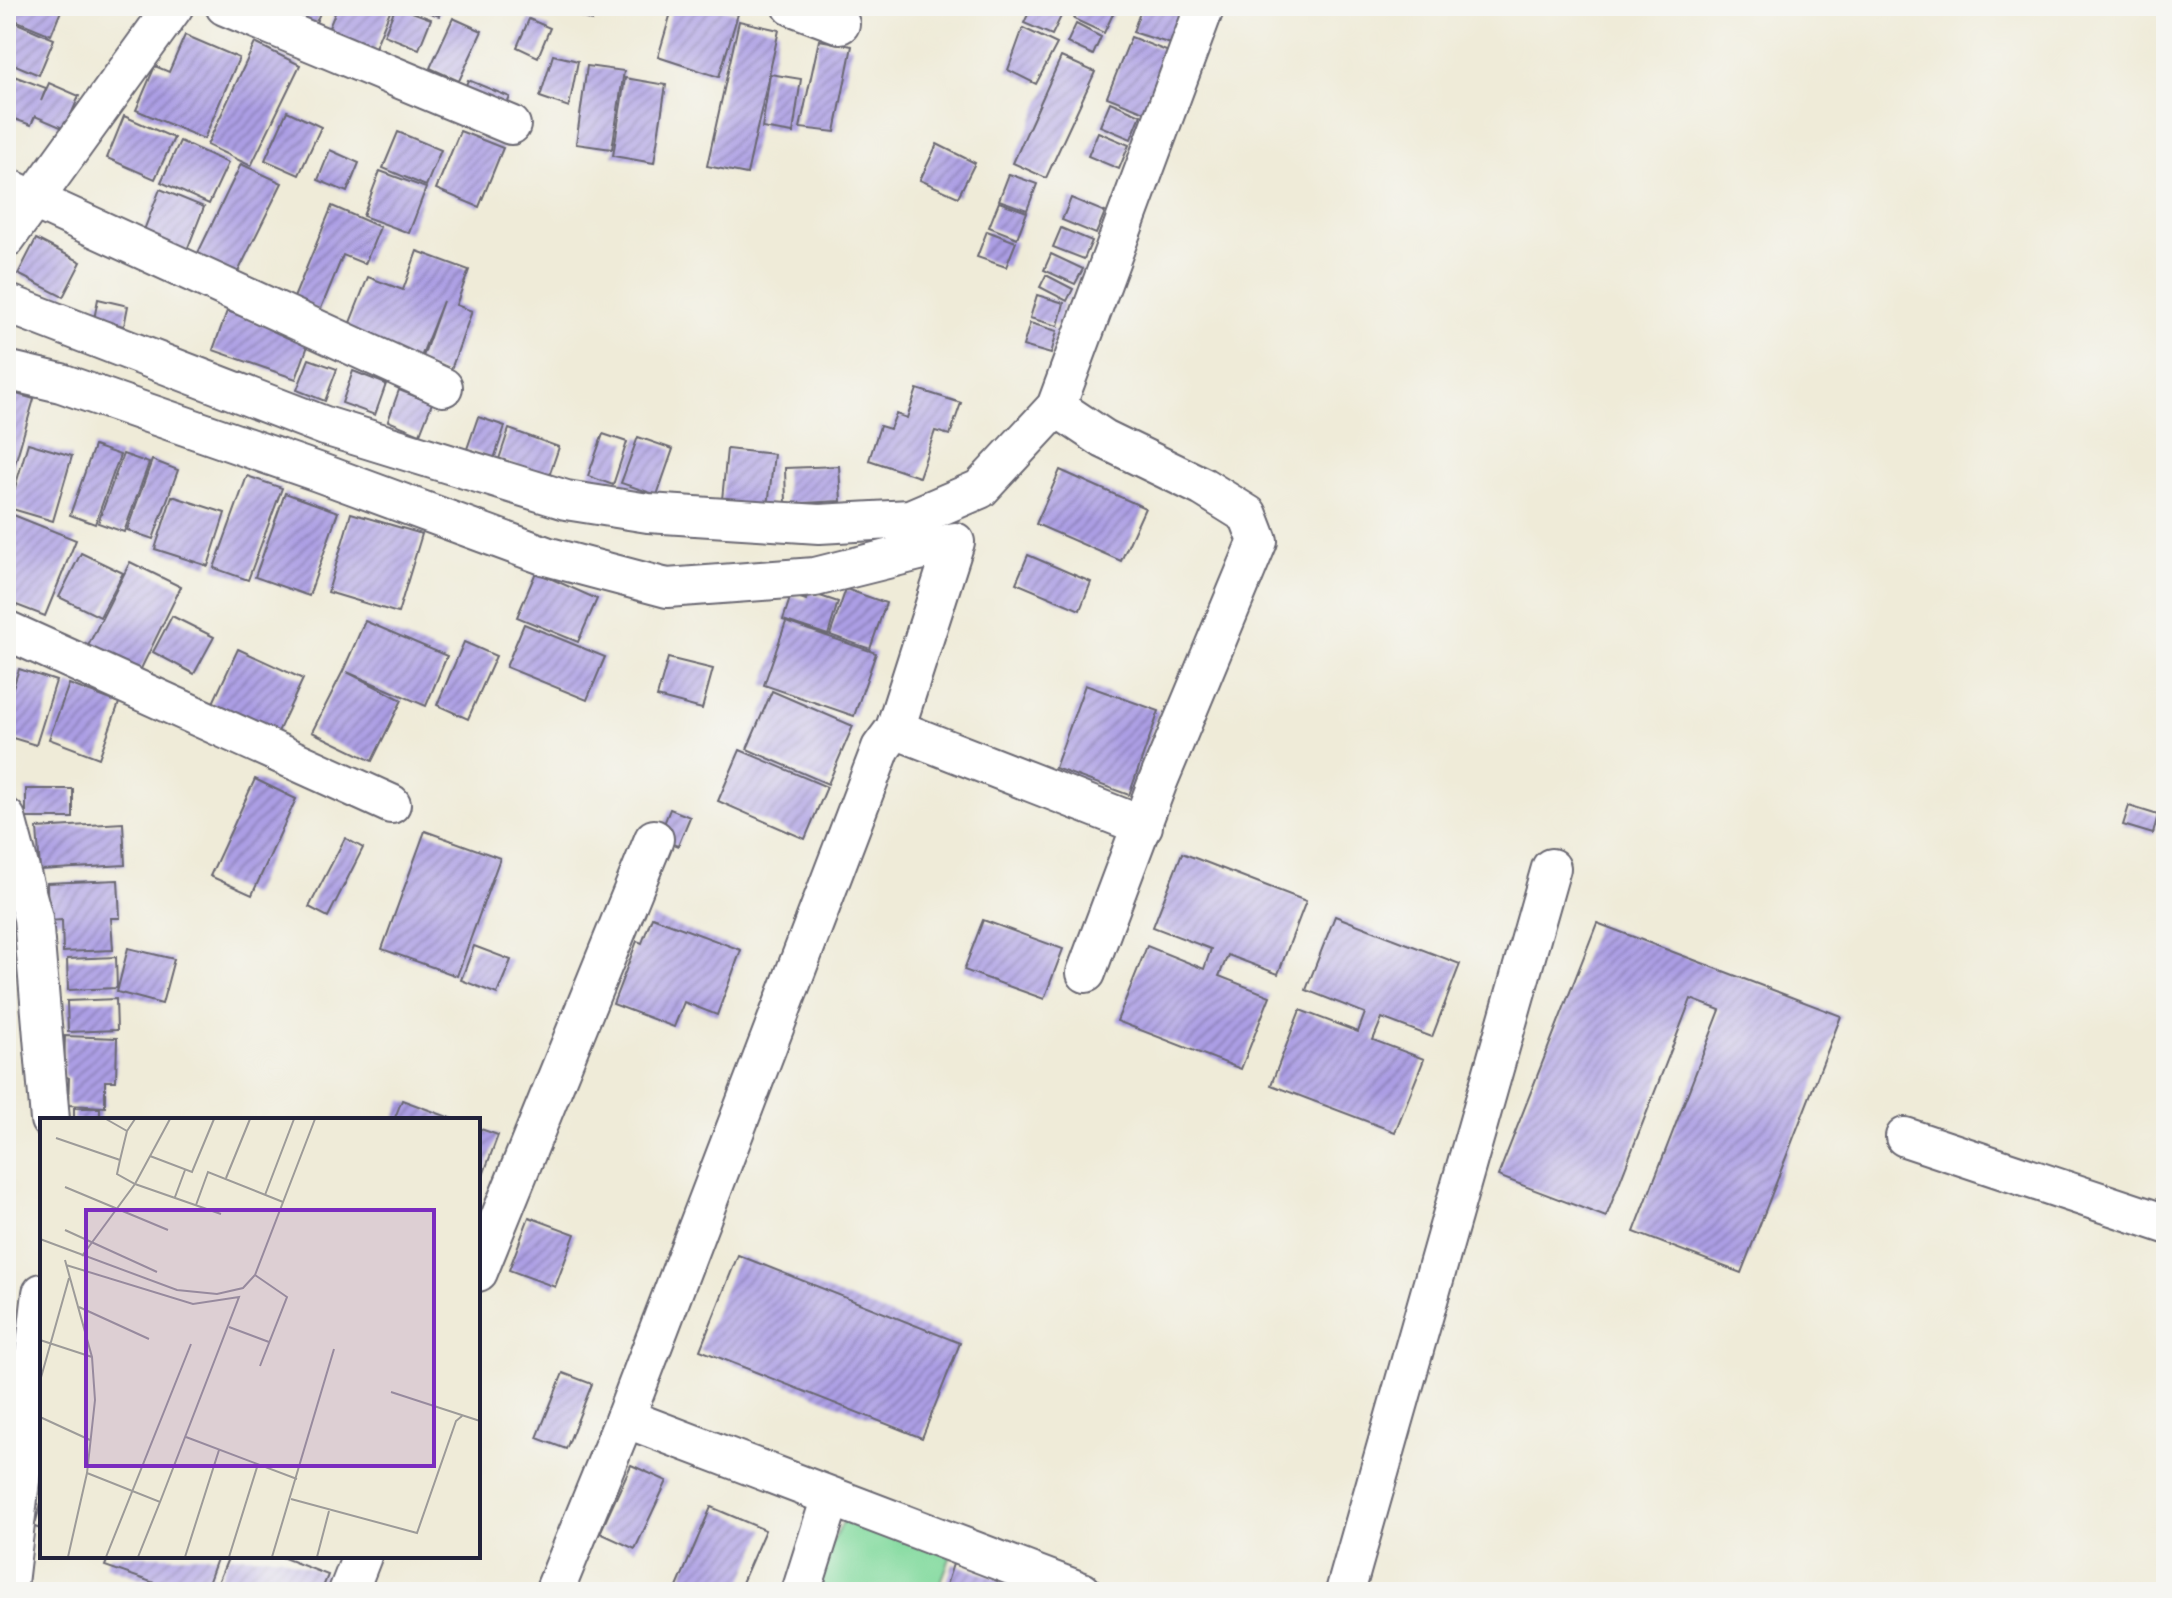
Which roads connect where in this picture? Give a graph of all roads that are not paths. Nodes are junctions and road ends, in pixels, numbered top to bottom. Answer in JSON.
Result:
{"nodes":[{"id":1,"x":174,"y":6,"type":"edge"},
{"id":2,"x":225,"y":6,"type":"edge"},
{"id":3,"x":792,"y":6,"type":"edge"},
{"id":4,"x":1205,"y":6,"type":"edge"},
{"id":5,"x":840,"y":24,"type":"dead end"},
{"id":6,"x":511,"y":125,"type":"dead end"},
{"id":7,"x":20,"y":194,"type":"edge"},
{"id":8,"x":6,"y":238,"type":"edge"},
{"id":9,"x":6,"y":303,"type":"edge"},
{"id":10,"x":6,"y":370,"type":"edge"},
{"id":11,"x":443,"y":387,"type":"dead end"},
{"id":12,"x":1056,"y":407,"type":"junction"},
{"id":13,"x":978,"y":493,"type":"junction"},
{"id":14,"x":957,"y":538,"type":"junction"},
{"id":15,"x":6,"y":630,"type":"edge"},
{"id":16,"x":895,"y":729,"type":"junction"},
{"id":17,"x":391,"y":804,"type":"dead end"},
{"id":18,"x":6,"y":818,"type":"edge"},
{"id":19,"x":1143,"y":826,"type":"junction"},
{"id":20,"x":654,"y":839,"type":"dead end"},
{"id":21,"x":1551,"y":868,"type":"dead end"},
{"id":22,"x":19,"y":914,"type":"edge"},
{"id":23,"x":1086,"y":973,"type":"dead end"},
{"id":24,"x":50,"y":1118,"type":"edge"},
{"id":25,"x":1905,"y":1137,"type":"dead end"},
{"id":26,"x":2166,"y":1224,"type":"edge"},
{"id":27,"x":480,"y":1267,"type":"edge"},
{"id":28,"x":40,"y":1303,"type":"edge"},
{"id":29,"x":625,"y":1418,"type":"junction"},
{"id":30,"x":15,"y":1434,"type":"edge"},
{"id":31,"x":831,"y":1497,"type":"junction"},
{"id":32,"x":361,"y":1558,"type":"edge"},
{"id":33,"x":1077,"y":1591,"type":"edge"},
{"id":34,"x":7,"y":1592,"type":"edge"},
{"id":35,"x":348,"y":1592,"type":"edge"},
{"id":36,"x":554,"y":1592,"type":"edge"},
{"id":37,"x":801,"y":1592,"type":"edge"},
{"id":38,"x":1345,"y":1592,"type":"edge"}],
"edges":[{"from":1,"to":7,"type":"street"},
{"from":2,"to":6,"type":"street"},
{"from":3,"to":5,"type":"street"},
{"from":4,"to":12,"type":"street"},
{"from":7,"to":8,"type":"street"},
{"from":7,"to":11,"type":"street"},
{"from":9,"to":13,"type":"street"},
{"from":10,"to":14,"type":"street"},
{"from":12,"to":13,"type":"street"},
{"from":12,"to":19,"type":"street"},
{"from":13,"to":14,"type":"street"},
{"from":14,"to":16,"type":"street"},
{"from":15,"to":17,"type":"street"},
{"from":16,"to":19,"type":"street"},
{"from":16,"to":29,"type":"street"},
{"from":18,"to":22,"type":"street"},
{"from":19,"to":23,"type":"street"},
{"from":20,"to":27,"type":"street"},
{"from":21,"to":38,"type":"street"},
{"from":22,"to":24,"type":"street"},
{"from":25,"to":26,"type":"street"},
{"from":28,"to":30,"type":"street"},
{"from":29,"to":31,"type":"street"},
{"from":29,"to":36,"type":"street"},
{"from":30,"to":34,"type":"street"},
{"from":31,"to":33,"type":"street"},
{"from":31,"to":37,"type":"street"},
{"from":32,"to":35,"type":"street"}]}
